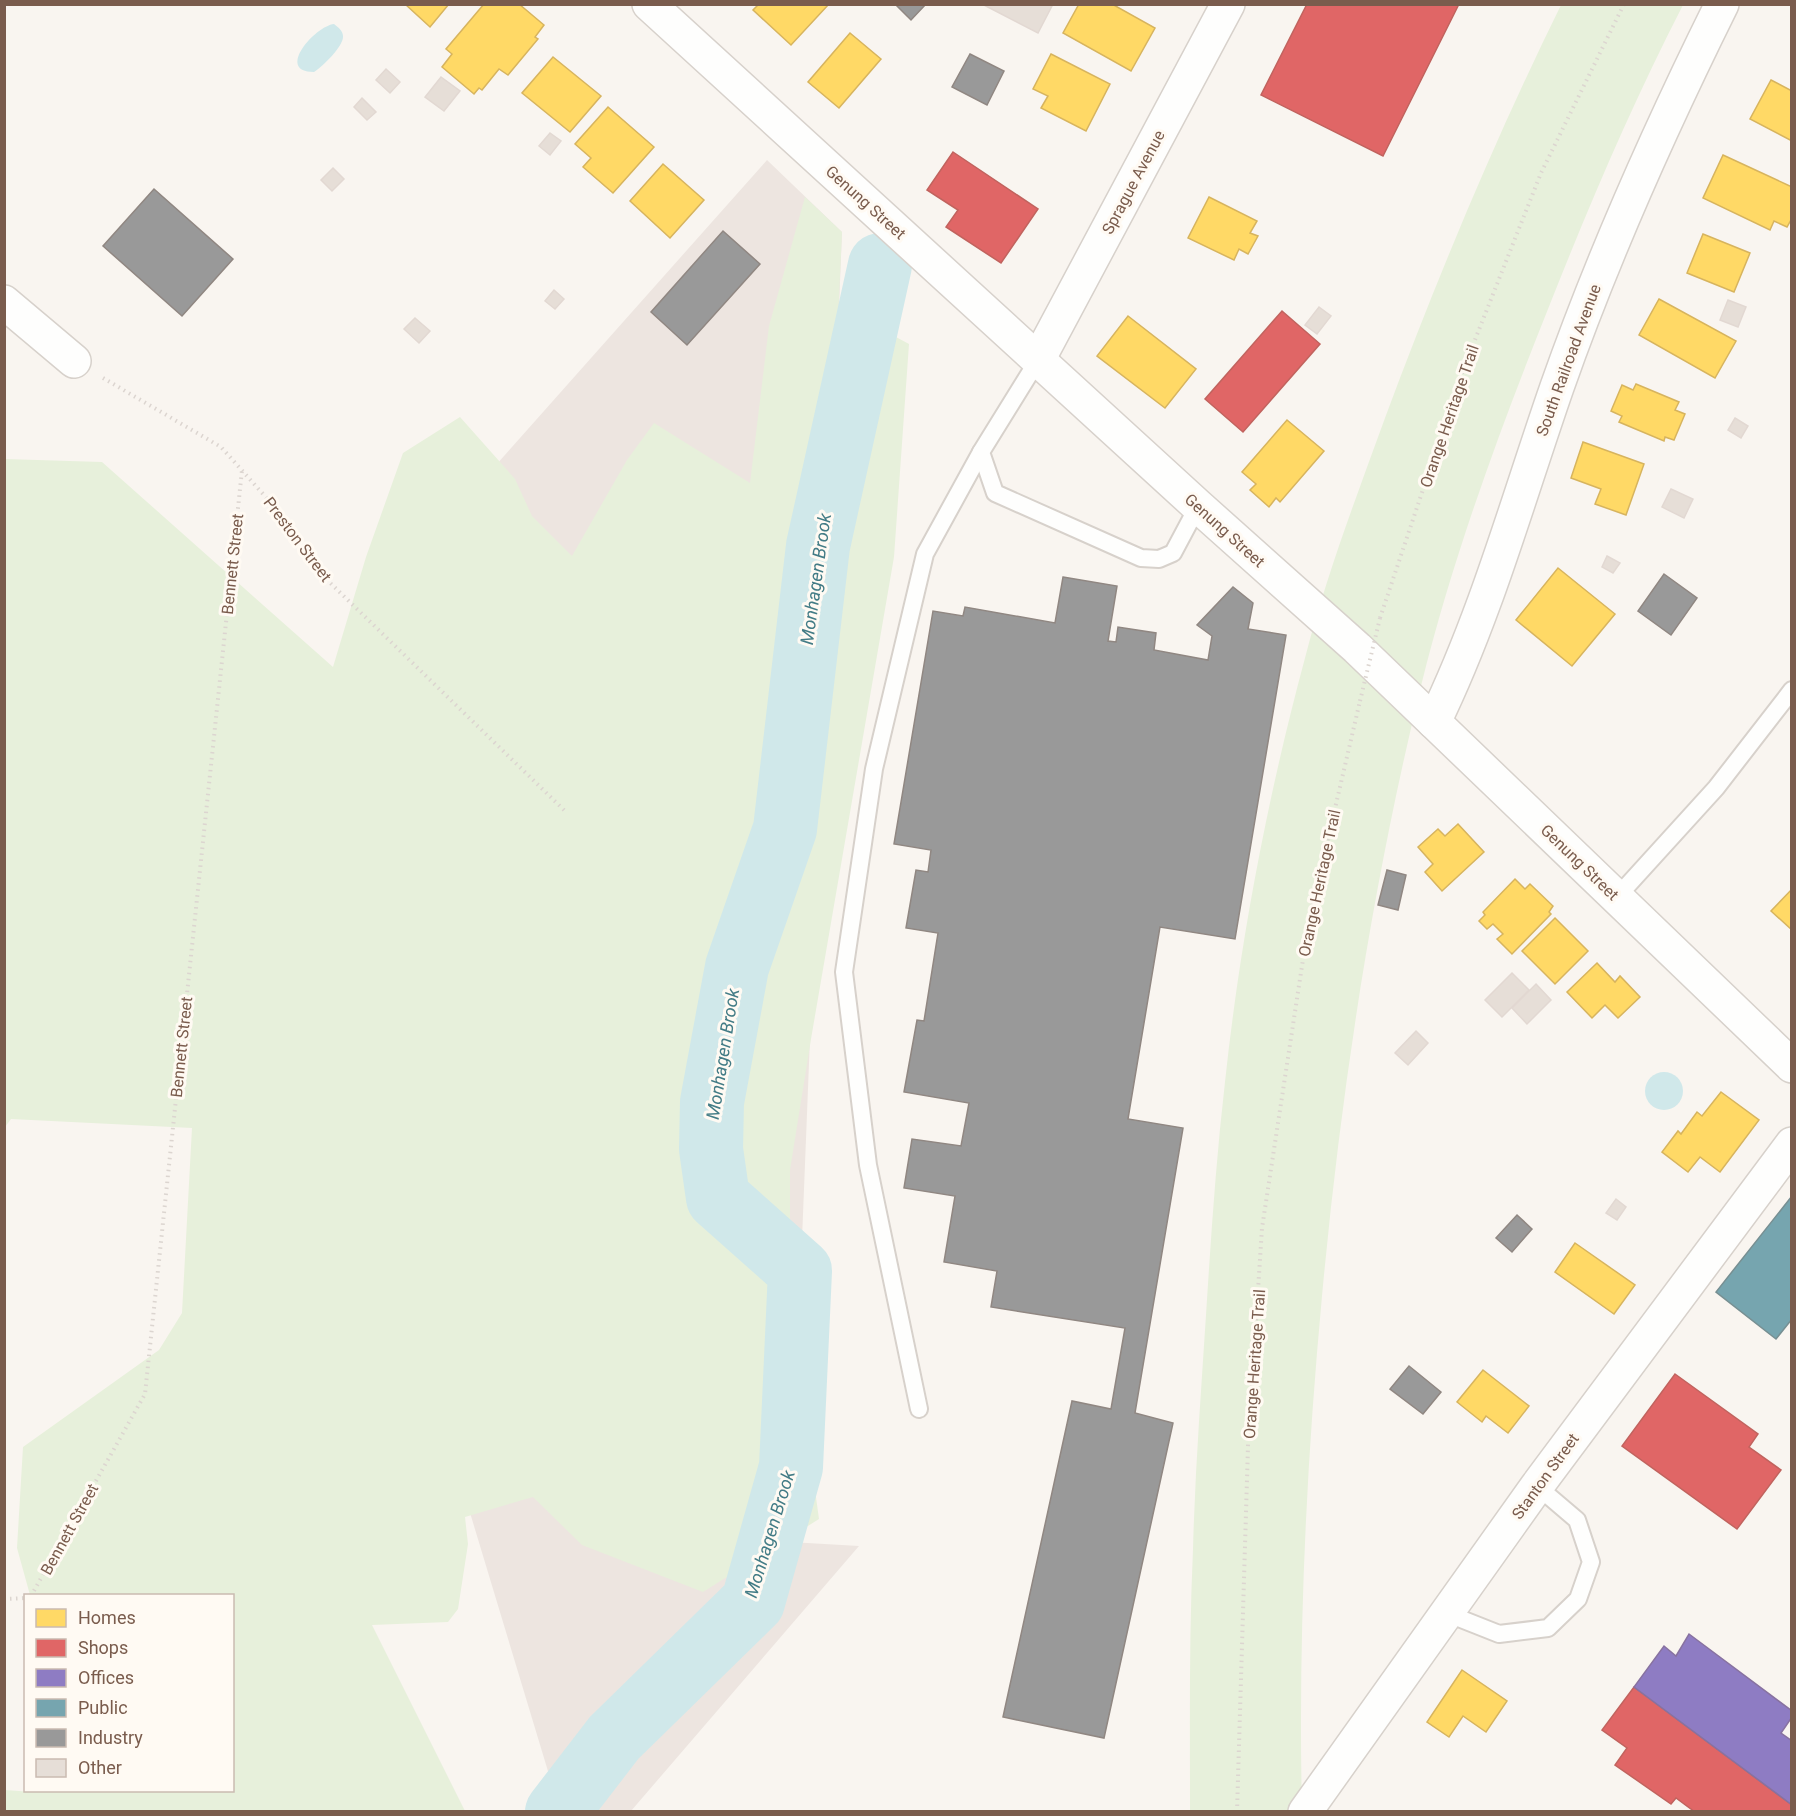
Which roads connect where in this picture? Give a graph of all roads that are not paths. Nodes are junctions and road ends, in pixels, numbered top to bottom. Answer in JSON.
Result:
{"nodes":[{"id":1,"x":649,"y":4,"type":"edge"},
{"id":2,"x":1228,"y":4,"type":"edge"},
{"id":3,"x":1722,"y":4,"type":"edge"},
{"id":4,"x":4,"y":302,"type":"edge"},
{"id":5,"x":1038,"y":360,"type":"junction"},
{"id":6,"x":74,"y":361,"type":"road end"},
{"id":7,"x":981,"y":452,"type":"junction"},
{"id":8,"x":1198,"y":506,"type":"junction"},
{"id":9,"x":1791,"y":690,"type":"edge"},
{"id":10,"x":1434,"y":722,"type":"junction"},
{"id":11,"x":1616,"y":898,"type":"junction"},
{"id":12,"x":1791,"y":1066,"type":"edge"},
{"id":13,"x":1791,"y":1144,"type":"edge"},
{"id":14,"x":919,"y":1409,"type":"dead end"},
{"id":15,"x":1537,"y":1486,"type":"junction"},
{"id":16,"x":1446,"y":1613,"type":"junction"},
{"id":17,"x":1305,"y":1812,"type":"edge"}],
"edges":[{"from":1,"to":5,"type":"street","name":"Genung Street"},
{"from":2,"to":5,"type":"street","name":"Sprague Avenue"},
{"from":3,"to":10,"type":"street","name":"South Railroad Avenue"},
{"from":4,"to":6,"type":"street"},
{"from":5,"to":7,"type":"lane"},
{"from":5,"to":8,"type":"street","name":"Genung Street"},
{"from":7,"to":8,"type":"lane"},
{"from":7,"to":14,"type":"lane"},
{"from":8,"to":10,"type":"street","name":"Genung Street"},
{"from":9,"to":11,"type":"lane"},
{"from":10,"to":11,"type":"street","name":"Genung Street"},
{"from":11,"to":12,"type":"street","name":"Genung Street"},
{"from":13,"to":15,"type":"street","name":"Stanton Street"},
{"from":15,"to":16,"type":"street","name":"Stanton Street"},
{"from":15,"to":16,"type":"lane"},
{"from":16,"to":17,"type":"street","name":"Stanton Street"}]}
